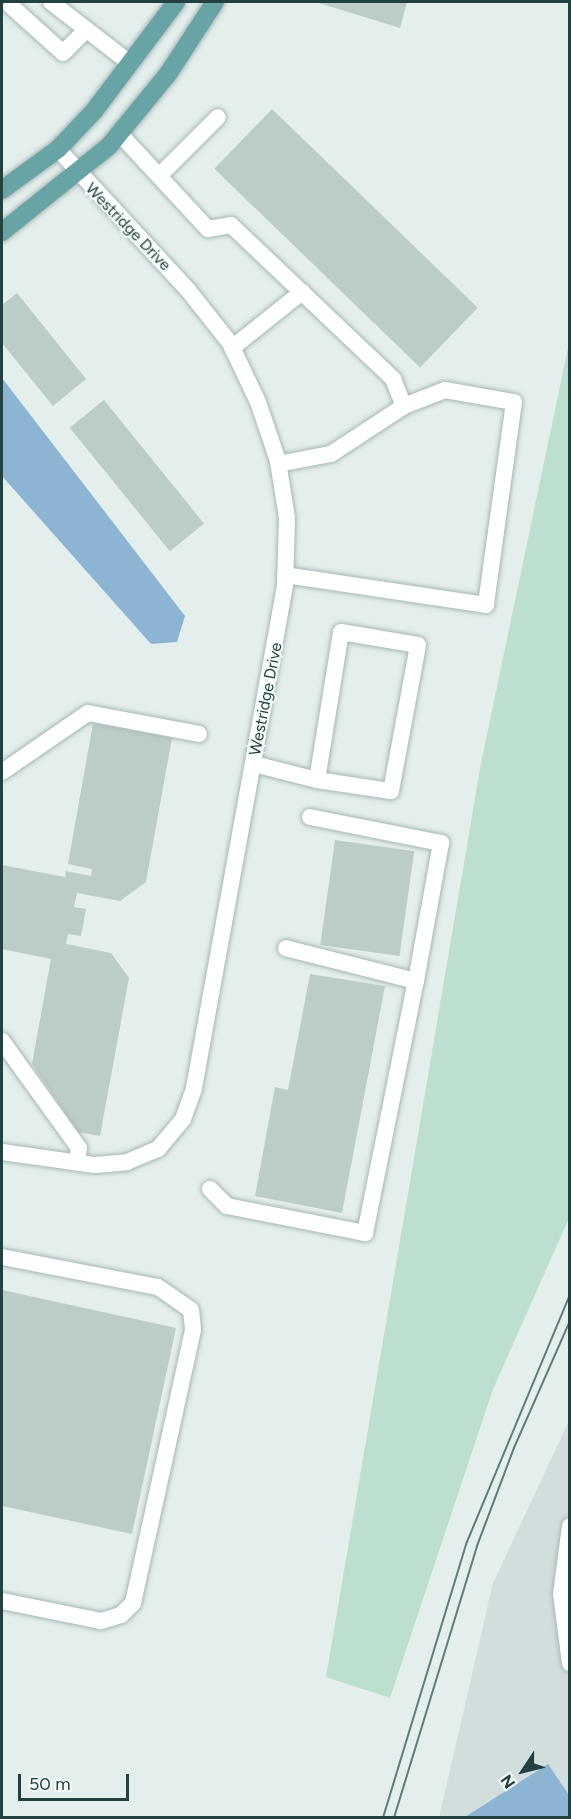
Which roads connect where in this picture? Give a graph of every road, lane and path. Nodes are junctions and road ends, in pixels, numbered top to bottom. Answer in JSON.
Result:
{"nodes":[{"id":1,"x":51,"y":2,"type":"edge"},
{"id":2,"x":176,"y":2,"type":"edge"},
{"id":3,"x":215,"y":2,"type":"edge"},
{"id":4,"x":11,"y":3,"type":"edge"},
{"id":5,"x":86,"y":30,"type":"junction"},
{"id":6,"x":131,"y":64,"type":"junction"},
{"id":7,"x":218,"y":117,"type":"dead end"},
{"id":8,"x":119,"y":133,"type":"junction"},
{"id":9,"x":57,"y":149,"type":"junction"},
{"id":10,"x":78,"y":175,"type":"junction"},
{"id":11,"x":159,"y":176,"type":"junction"},
{"id":12,"x":2,"y":190,"type":"edge"},
{"id":13,"x":2,"y":232,"type":"edge"},
{"id":14,"x":302,"y":292,"type":"junction"},
{"id":15,"x":232,"y":348,"type":"junction"},
{"id":16,"x":404,"y":406,"type":"junction"},
{"id":17,"x":278,"y":464,"type":"junction"},
{"id":18,"x":285,"y":575,"type":"junction"},
{"id":19,"x":199,"y":734,"type":"dead end"},
{"id":20,"x":254,"y":764,"type":"junction"},
{"id":21,"x":2,"y":772,"type":"edge"},
{"id":22,"x":317,"y":780,"type":"junction"},
{"id":23,"x":310,"y":817,"type":"dead end"},
{"id":24,"x":286,"y":948,"type":"dead end"},
{"id":25,"x":416,"y":981,"type":"junction"},
{"id":26,"x":2,"y":1041,"type":"edge"},
{"id":27,"x":2,"y":1152,"type":"edge"},
{"id":28,"x":77,"y":1163,"type":"junction"},
{"id":29,"x":210,"y":1189,"type":"dead end"},
{"id":30,"x":2,"y":1257,"type":"edge"},
{"id":31,"x":570,"y":1526,"type":"edge"},
{"id":32,"x":2,"y":1601,"type":"edge"},
{"id":33,"x":570,"y":1663,"type":"edge"}],
"edges":[{"from":1,"to":5,"type":"street"},
{"from":2,"to":6,"type":"main road"},
{"from":3,"to":8,"type":"main road"},
{"from":4,"to":5,"type":"street"},
{"from":5,"to":6,"type":"street"},
{"from":6,"to":9,"type":"main road"},
{"from":7,"to":11,"type":"street"},
{"from":8,"to":10,"type":"main road"},
{"from":8,"to":11,"type":"street"},
{"from":9,"to":10,"type":"street","name":"Westridge Drive"},
{"from":9,"to":12,"type":"main road"},
{"from":10,"to":13,"type":"main road"},
{"from":10,"to":15,"type":"street","name":"Westridge Drive"},
{"from":11,"to":14,"type":"street"},
{"from":14,"to":15,"type":"street"},
{"from":14,"to":16,"type":"street"},
{"from":15,"to":17,"type":"street","name":"Westridge Drive"},
{"from":16,"to":17,"type":"street"},
{"from":16,"to":18,"type":"street"},
{"from":17,"to":18,"type":"street","name":"Westridge Drive"},
{"from":18,"to":20,"type":"street","name":"Westridge Drive"},
{"from":19,"to":21,"type":"street"},
{"from":20,"to":22,"type":"street"},
{"from":20,"to":28,"type":"street","name":"Westridge Drive"},
{"from":22,"to":22,"type":"street"},
{"from":23,"to":25,"type":"street"},
{"from":24,"to":25,"type":"street"},
{"from":25,"to":29,"type":"street"},
{"from":26,"to":28,"type":"street"},
{"from":27,"to":28,"type":"street","name":"Westridge Drive"},
{"from":30,"to":32,"type":"street"},
{"from":31,"to":33,"type":"street"}]}
